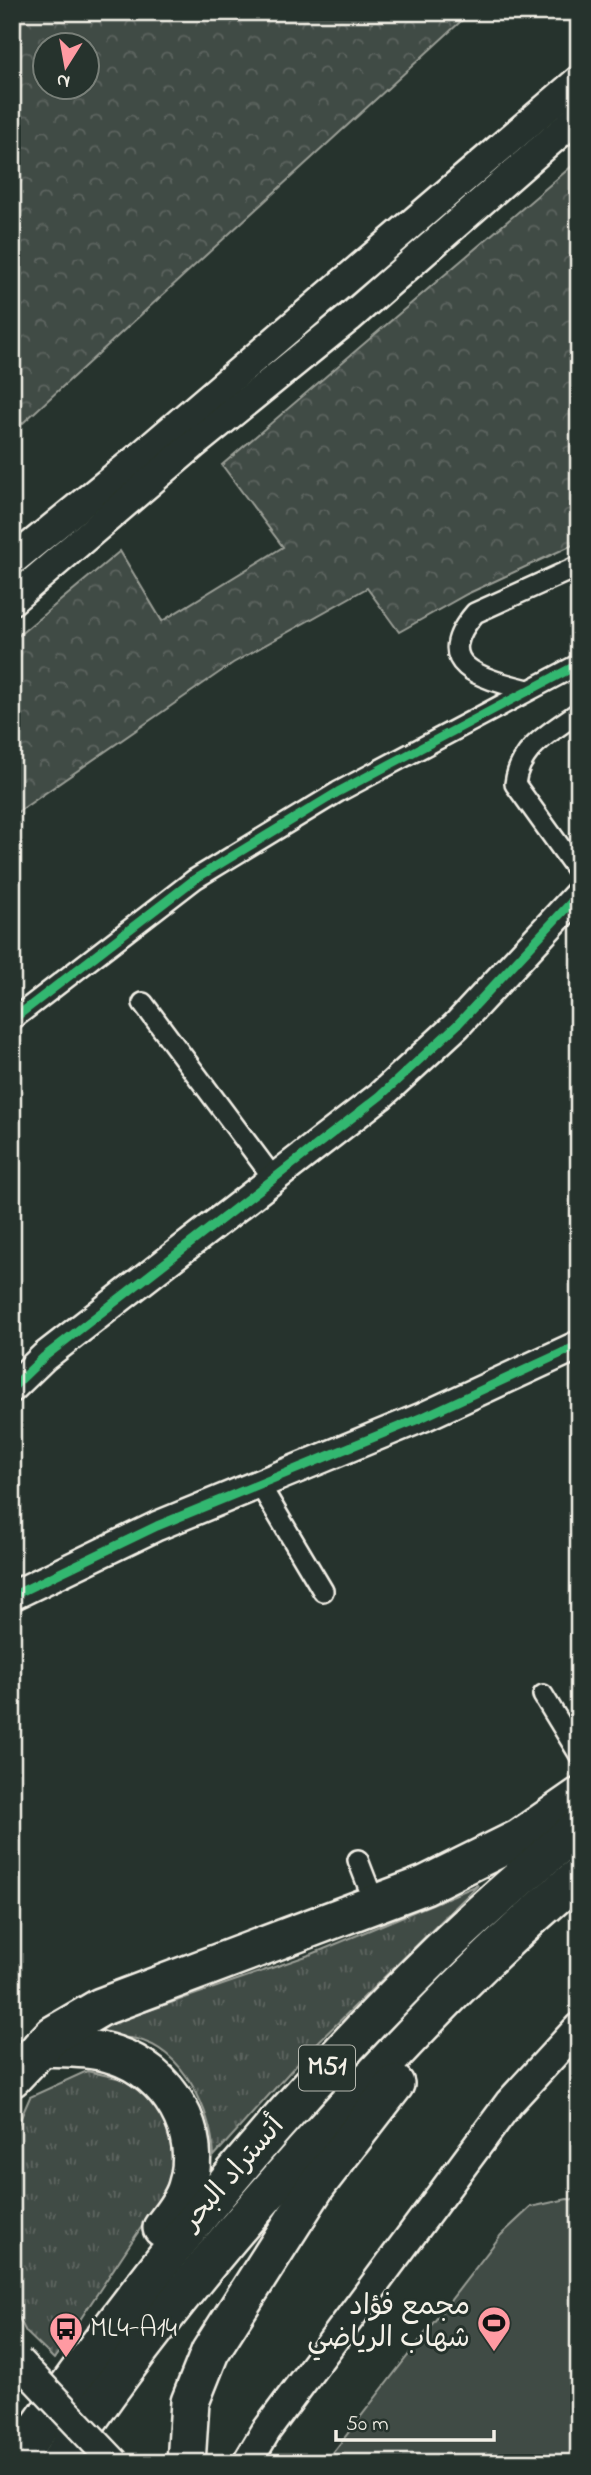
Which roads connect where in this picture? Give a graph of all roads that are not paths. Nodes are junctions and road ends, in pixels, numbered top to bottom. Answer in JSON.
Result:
{"nodes":[{"id":1,"x":579,"y":80,"type":"edge"},
{"id":2,"x":579,"y":117,"type":"edge"},
{"id":3,"x":12,"y":561,"type":"edge"},
{"id":4,"x":579,"y":566,"type":"edge"},
{"id":5,"x":12,"y":600,"type":"edge"},
{"id":6,"x":579,"y":664,"type":"edge"},
{"id":7,"x":528,"y":690,"type":"junction"},
{"id":8,"x":579,"y":712,"type":"edge"},
{"id":9,"x":579,"y":873,"type":"edge"},
{"id":10,"x":579,"y":894,"type":"edge"},
{"id":11,"x":143,"y":1003,"type":"dead end"},
{"id":12,"x":12,"y":1020,"type":"edge"},
{"id":13,"x":274,"y":1179,"type":"junction"},
{"id":14,"x":579,"y":1345,"type":"edge"},
{"id":15,"x":12,"y":1388,"type":"edge"},
{"id":16,"x":260,"y":1485,"type":"junction"},
{"id":17,"x":323,"y":1591,"type":"dead end"},
{"id":18,"x":12,"y":1596,"type":"edge"},
{"id":19,"x":542,"y":1695,"type":"dead end"},
{"id":20,"x":579,"y":1754,"type":"edge"},
{"id":21,"x":579,"y":1797,"type":"edge"},
{"id":22,"x":579,"y":1827,"type":"edge"},
{"id":23,"x":358,"y":1860,"type":"dead end"},
{"id":24,"x":579,"y":1876,"type":"edge"},
{"id":25,"x":375,"y":1904,"type":"junction"},
{"id":26,"x":444,"y":1999,"type":"junction"},
{"id":27,"x":579,"y":2027,"type":"edge"},
{"id":28,"x":41,"y":2047,"type":"junction"},
{"id":29,"x":12,"y":2078,"type":"edge"},
{"id":30,"x":103,"y":2336,"type":"junction"},
{"id":31,"x":15,"y":2357,"type":"edge"},
{"id":32,"x":14,"y":2463,"type":"edge"},
{"id":33,"x":59,"y":2463,"type":"edge"},
{"id":34,"x":115,"y":2463,"type":"edge"},
{"id":35,"x":186,"y":2463,"type":"edge"},
{"id":36,"x":247,"y":2463,"type":"edge"}],
"edges":[{"from":1,"to":3,"type":"street"},
{"from":2,"to":5,"type":"street"},
{"from":4,"to":7,"type":"street"},
{"from":6,"to":7,"type":"street"},
{"from":7,"to":12,"type":"street"},
{"from":8,"to":9,"type":"street"},
{"from":10,"to":13,"type":"street"},
{"from":11,"to":13,"type":"street"},
{"from":13,"to":15,"type":"street"},
{"from":14,"to":16,"type":"street"},
{"from":16,"to":17,"type":"street"},
{"from":16,"to":18,"type":"street"},
{"from":19,"to":20,"type":"street"},
{"from":21,"to":25,"type":"highway"},
{"from":22,"to":30,"type":"highway","name":"أتستراد البحر","number":"M51"},
{"from":23,"to":25,"type":"street"},
{"from":24,"to":26,"type":"highway","name":"أتستراد البحر","number":"M51"},
{"from":25,"to":28,"type":"highway"},
{"from":26,"to":33,"type":"highway","name":"أتستراد البحر","number":"M51"},
{"from":26,"to":35,"type":"highway"},
{"from":27,"to":36,"type":"street"},
{"from":28,"to":29,"type":"highway"},
{"from":28,"to":30,"type":"highway"},
{"from":30,"to":32,"type":"highway","name":"أتستراد البحر","number":"M51"},
{"from":31,"to":34,"type":"street","bridge":true}]}
